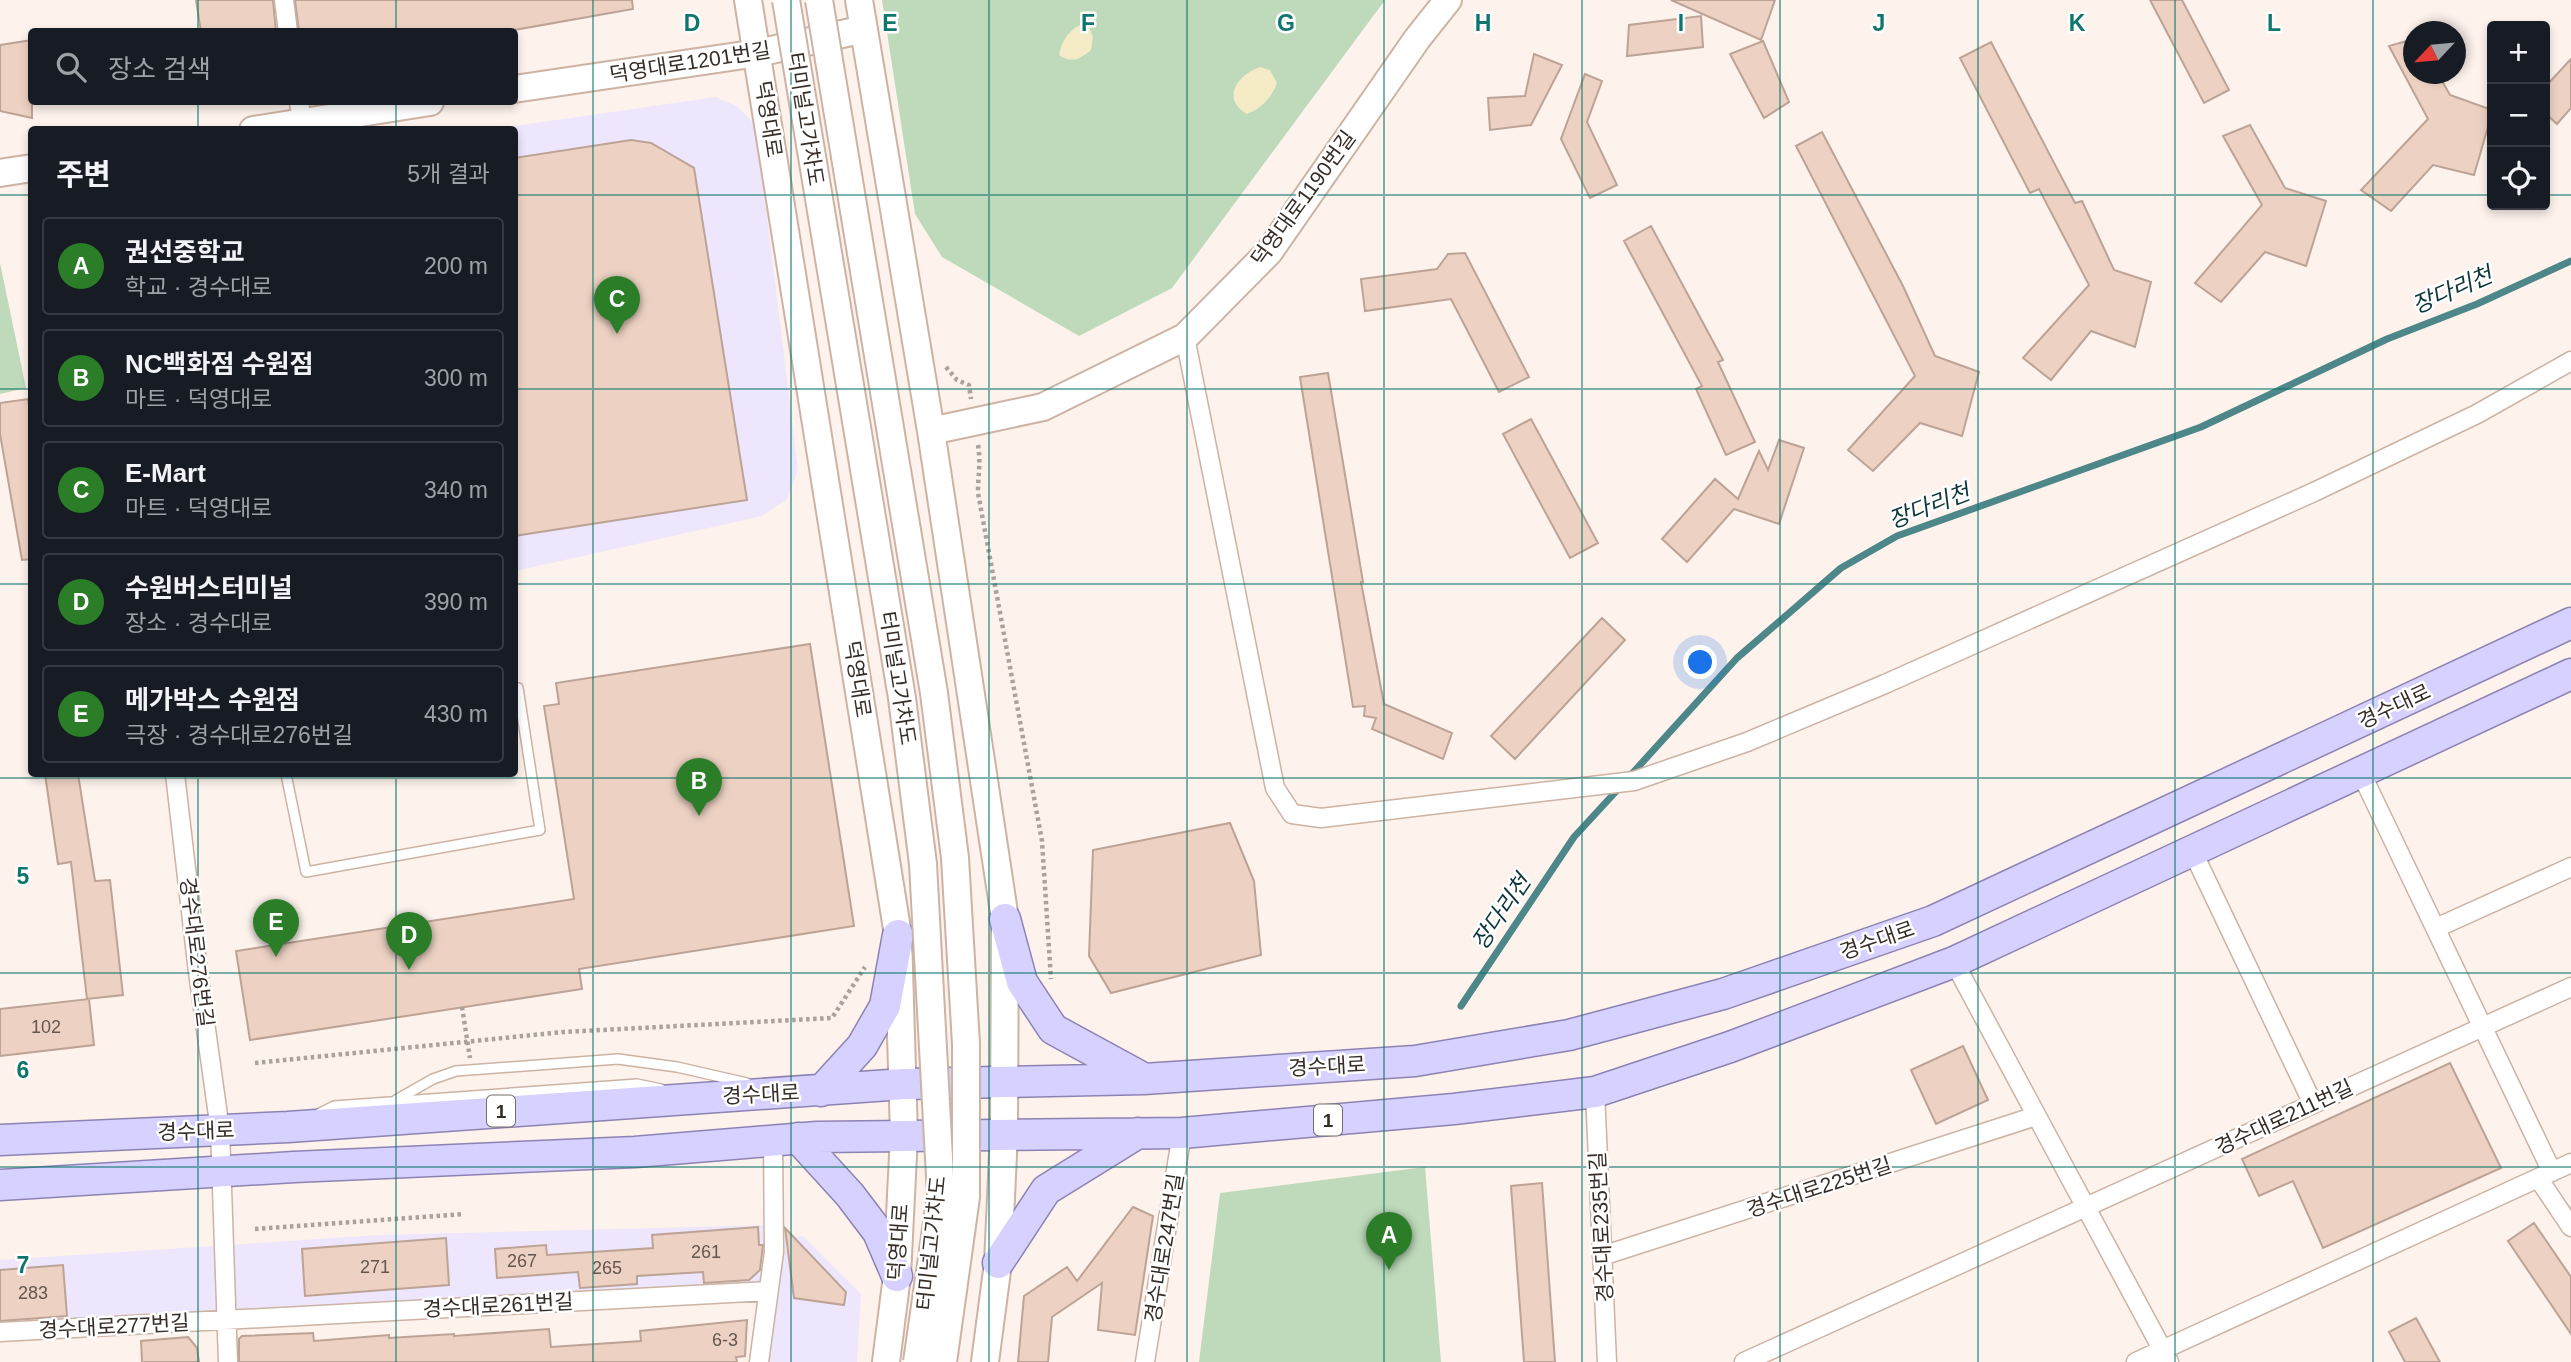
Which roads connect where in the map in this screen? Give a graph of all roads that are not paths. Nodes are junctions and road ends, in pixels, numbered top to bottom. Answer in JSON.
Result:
{"nodes":[{"id":1,"x":284,"y":0,"type":"edge"},
{"id":2,"x":748,"y":0,"type":"edge"},
{"id":3,"x":786,"y":0,"type":"edge"},
{"id":4,"x":819,"y":0,"type":"edge"},
{"id":5,"x":859,"y":0,"type":"edge"},
{"id":6,"x":1448,"y":0,"type":"edge"},
{"id":7,"x":288,"y":28,"type":"edge"},
{"id":8,"x":864,"y":29,"type":"junction"},
{"id":9,"x":758,"y":52,"type":"junction"},
{"id":10,"x":518,"y":88,"type":"edge"},
{"id":11,"x":387,"y":105,"type":"edge"},
{"id":12,"x":300,"y":111,"type":"edge"},
{"id":13,"x":263,"y":126,"type":"edge"},
{"id":14,"x":28,"y":169,"type":"edge"},
{"id":15,"x":0,"y":173,"type":"edge"},
{"id":16,"x":1185,"y":337,"type":"junction"},
{"id":17,"x":2571,"y":361,"type":"edge"},
{"id":18,"x":931,"y":430,"type":"junction"},
{"id":19,"x":2571,"y":623,"type":"edge"},
{"id":20,"x":2571,"y":674,"type":"edge"},
{"id":21,"x":518,"y":688,"type":"edge"},
{"id":22,"x":2361,"y":773,"type":"junction"},
{"id":23,"x":176,"y":777,"type":"edge"},
{"id":24,"x":287,"y":777,"type":"edge"},
{"id":25,"x":2192,"y":850,"type":"junction"},
{"id":26,"x":2571,"y":867,"type":"edge"},
{"id":27,"x":1005,"y":919,"type":"junction"},
{"id":28,"x":2437,"y":928,"type":"junction"},
{"id":29,"x":898,"y":935,"type":"junction"},
{"id":30,"x":1954,"y":962,"type":"junction"},
{"id":31,"x":2571,"y":987,"type":"edge"},
{"id":32,"x":2483,"y":1026,"type":"junction"},
{"id":33,"x":1144,"y":1079,"type":"junction"},
{"id":34,"x":1004,"y":1081,"type":"junction"},
{"id":35,"x":904,"y":1084,"type":"junction"},
{"id":36,"x":821,"y":1091,"type":"junction"},
{"id":37,"x":786,"y":1092,"type":"junction"},
{"id":38,"x":1595,"y":1092,"type":"junction"},
{"id":39,"x":704,"y":1097,"type":"junction"},
{"id":40,"x":393,"y":1102,"type":"junction"},
{"id":41,"x":2313,"y":1104,"type":"junction"},
{"id":42,"x":2036,"y":1116,"type":"junction"},
{"id":43,"x":297,"y":1125,"type":"junction"},
{"id":44,"x":220,"y":1130,"type":"junction"},
{"id":45,"x":1004,"y":1132,"type":"junction"},
{"id":46,"x":1138,"y":1133,"type":"junction"},
{"id":47,"x":1182,"y":1133,"type":"junction"},
{"id":48,"x":904,"y":1135,"type":"junction"},
{"id":49,"x":786,"y":1139,"type":"junction"},
{"id":50,"x":0,"y":1140,"type":"edge"},
{"id":51,"x":2571,"y":1163,"type":"edge"},
{"id":52,"x":223,"y":1172,"type":"junction"},
{"id":53,"x":2545,"y":1175,"type":"junction"},
{"id":54,"x":0,"y":1185,"type":"edge"},
{"id":55,"x":2086,"y":1209,"type":"junction"},
{"id":56,"x":2571,"y":1227,"type":"edge"},
{"id":57,"x":1602,"y":1256,"type":"junction"},
{"id":58,"x":999,"y":1263,"type":"junction"},
{"id":59,"x":897,"y":1276,"type":"junction"},
{"id":60,"x":768,"y":1291,"type":"junction"},
{"id":61,"x":227,"y":1320,"type":"junction"},
{"id":62,"x":0,"y":1332,"type":"edge"},
{"id":63,"x":2166,"y":1356,"type":"edge"},
{"id":64,"x":228,"y":1362,"type":"edge"},
{"id":65,"x":759,"y":1362,"type":"edge"},
{"id":66,"x":886,"y":1362,"type":"edge"},
{"id":67,"x":917,"y":1362,"type":"edge"},
{"id":68,"x":943,"y":1362,"type":"edge"},
{"id":69,"x":985,"y":1362,"type":"edge"},
{"id":70,"x":1145,"y":1362,"type":"edge"},
{"id":71,"x":1607,"y":1362,"type":"edge"},
{"id":72,"x":1744,"y":1362,"type":"edge"},
{"id":73,"x":2136,"y":1362,"type":"edge"}],
"edges":[{"from":1,"to":7,"type":"street"},
{"from":2,"to":9,"type":"main road","name":"덕영대로"},
{"from":3,"to":67,"type":"main road","name":"터미널고가차도","bridge":true},
{"from":4,"to":68,"type":"main road","name":"터미널고가차도","bridge":true},
{"from":5,"to":8,"type":"main road"},
{"from":6,"to":16,"type":"main road","name":"덕영대로1190번길"},
{"from":8,"to":9,"type":"main road","name":"덕영대로1201번길"},
{"from":8,"to":18,"type":"main road"},
{"from":9,"to":10,"type":"main road","name":"덕영대로1201번길"},
{"from":9,"to":29,"type":"main road","name":"덕영대로"},
{"from":11,"to":12,"type":"main road"},
{"from":12,"to":13,"type":"main road"},
{"from":14,"to":15,"type":"main road"},
{"from":16,"to":17,"type":"street"},
{"from":16,"to":18,"type":"main road","name":"덕영대로1190번길"},
{"from":18,"to":27,"type":"main road"},
{"from":19,"to":33,"type":"main road","name":"경수대로","number":"1"},
{"from":20,"to":22,"type":"main road","name":"경수대로","number":"1"},
{"from":21,"to":24,"type":"lane"},
{"from":22,"to":25,"type":"main road","name":"경수대로","number":"1"},
{"from":22,"to":28,"type":"street"},
{"from":23,"to":44,"type":"street","name":"경수대로276번길"},
{"from":25,"to":30,"type":"main road","name":"경수대로","number":"1"},
{"from":25,"to":41,"type":"street"},
{"from":26,"to":28,"type":"street"},
{"from":27,"to":33,"type":"main road"},
{"from":27,"to":34,"type":"main road"},
{"from":28,"to":32,"type":"street"},
{"from":29,"to":35,"type":"main road","name":"덕영대로"},
{"from":29,"to":36,"type":"main road"},
{"from":30,"to":38,"type":"main road","name":"경수대로","number":"1"},
{"from":30,"to":42,"type":"street"},
{"from":31,"to":32,"type":"street","name":"경수대로211번길"},
{"from":32,"to":41,"type":"street","name":"경수대로211번길"},
{"from":32,"to":53,"type":"street"},
{"from":33,"to":34,"type":"main road","name":"경수대로","number":"1"},
{"from":34,"to":35,"type":"main road","name":"경수대로","number":"1"},
{"from":34,"to":45,"type":"main road"},
{"from":35,"to":36,"type":"main road","name":"경수대로","number":"1"},
{"from":35,"to":48,"type":"main road","name":"덕영대로"},
{"from":36,"to":37,"type":"main road","name":"경수대로","number":"1"},
{"from":37,"to":39,"type":"main road","name":"경수대로","number":"1"},
{"from":37,"to":40,"type":"lane"},
{"from":38,"to":47,"type":"main road","name":"경수대로","number":"1"},
{"from":38,"to":57,"type":"street","name":"경수대로235번길"},
{"from":39,"to":40,"type":"lane"},
{"from":39,"to":43,"type":"main road","name":"경수대로","number":"1"},
{"from":40,"to":43,"type":"lane"},
{"from":41,"to":55,"type":"street","name":"경수대로211번길"},
{"from":42,"to":55,"type":"street"},
{"from":42,"to":57,"type":"street","name":"경수대로225번길"},
{"from":43,"to":44,"type":"main road","name":"경수대로","number":"1"},
{"from":44,"to":50,"type":"main road","name":"경수대로","number":"1"},
{"from":44,"to":52,"type":"street"},
{"from":45,"to":46,"type":"main road","name":"경수대로","number":"1"},
{"from":45,"to":48,"type":"main road","name":"경수대로","number":"1"},
{"from":45,"to":58,"type":"main road"},
{"from":46,"to":47,"type":"main road","name":"경수대로","number":"1"},
{"from":46,"to":58,"type":"main road"},
{"from":47,"to":70,"type":"street","name":"경수대로247번길"},
{"from":48,"to":49,"type":"main road","name":"경수대로","number":"1"},
{"from":48,"to":59,"type":"main road","name":"덕영대로"},
{"from":49,"to":52,"type":"main road","name":"경수대로","number":"1"},
{"from":49,"to":59,"type":"main road"},
{"from":49,"to":60,"type":"street"},
{"from":51,"to":53,"type":"street"},
{"from":52,"to":54,"type":"main road","name":"경수대로","number":"1"},
{"from":52,"to":61,"type":"street"},
{"from":53,"to":56,"type":"street"},
{"from":53,"to":63,"type":"street"},
{"from":55,"to":63,"type":"street"},
{"from":55,"to":72,"type":"street"},
{"from":57,"to":71,"type":"street","name":"경수대로235번길"},
{"from":58,"to":69,"type":"main road"},
{"from":59,"to":66,"type":"main road","name":"덕영대로"},
{"from":60,"to":61,"type":"street","name":"경수대로261번길"},
{"from":60,"to":65,"type":"street"},
{"from":61,"to":62,"type":"street","name":"경수대로277번길"},
{"from":61,"to":64,"type":"street"},
{"from":63,"to":73,"type":"street"}]}
